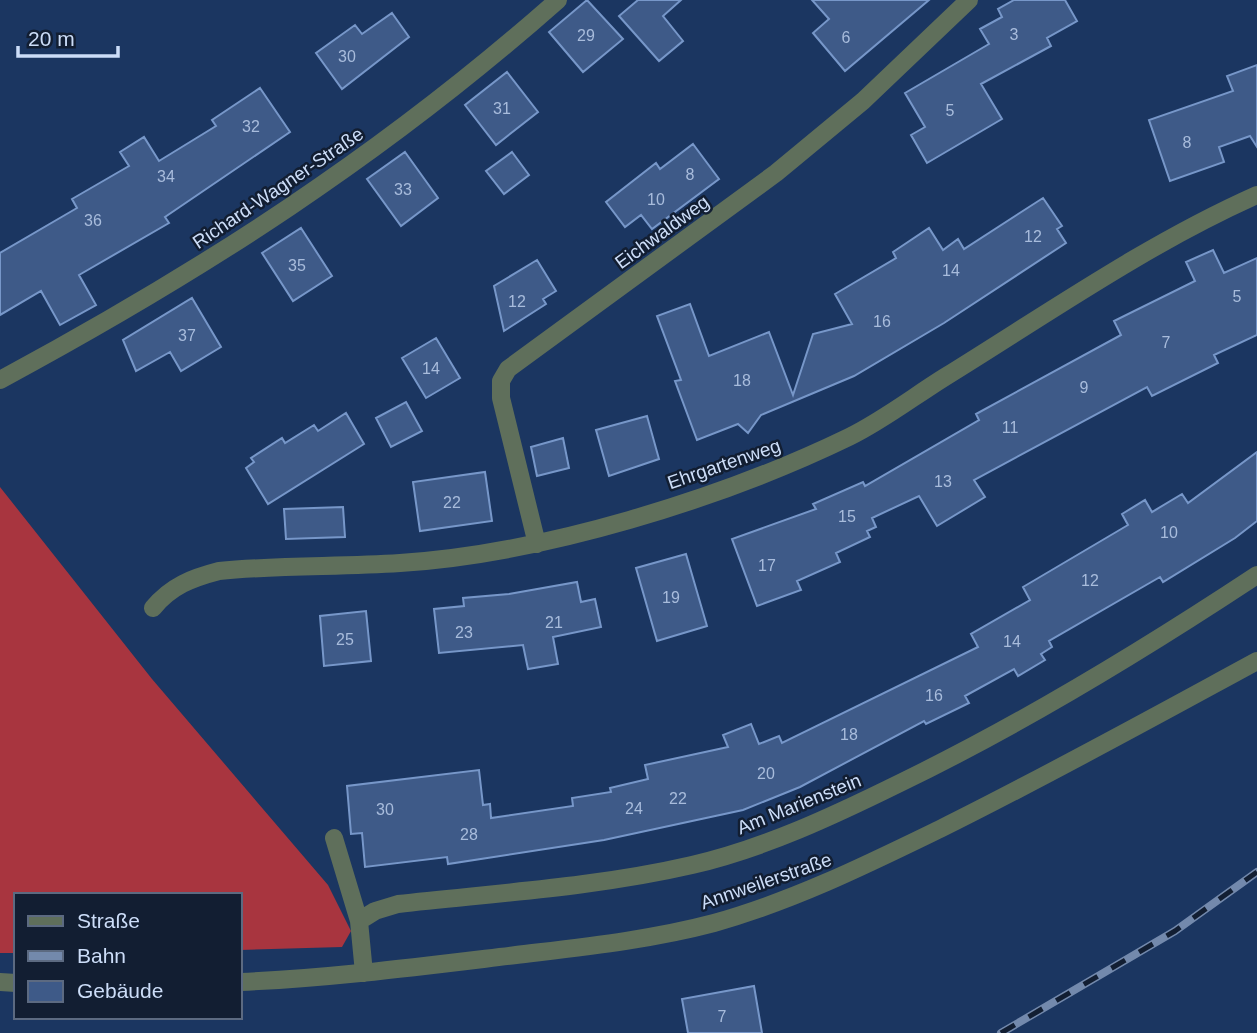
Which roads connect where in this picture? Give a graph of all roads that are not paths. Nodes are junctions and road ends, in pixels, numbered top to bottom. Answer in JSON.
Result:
{"nodes":[{"id":1,"x":558,"y":0,"type":"edge"},
{"id":2,"x":969,"y":0,"type":"edge"},
{"id":3,"x":1257,"y":195,"type":"edge"},
{"id":4,"x":0,"y":380,"type":"edge"},
{"id":5,"x":537,"y":544,"type":"junction"},
{"id":6,"x":1257,"y":575,"type":"edge"},
{"id":7,"x":153,"y":608,"type":"dead end"},
{"id":8,"x":1257,"y":662,"type":"edge"},
{"id":9,"x":334,"y":838,"type":"dead end"},
{"id":10,"x":359,"y":921,"type":"junction"},
{"id":11,"x":364,"y":973,"type":"junction"},
{"id":12,"x":242,"y":982,"type":"edge"}],
"edges":[{"from":1,"to":4,"type":"street","name":"Richard-Wagner-Straße"},
{"from":2,"to":5,"type":"street","name":"Eichwaldweg"},
{"from":3,"to":5,"type":"street","name":"Ehrgartenweg"},
{"from":5,"to":7,"type":"street","name":"Ehrgartenweg"},
{"from":6,"to":10,"type":"street","name":"Am Marienstein"},
{"from":8,"to":11,"type":"street","name":"Annweilerstraße"},
{"from":9,"to":10,"type":"street"},
{"from":10,"to":11,"type":"street"},
{"from":11,"to":12,"type":"street","name":"Annweilerstraße"}]}
